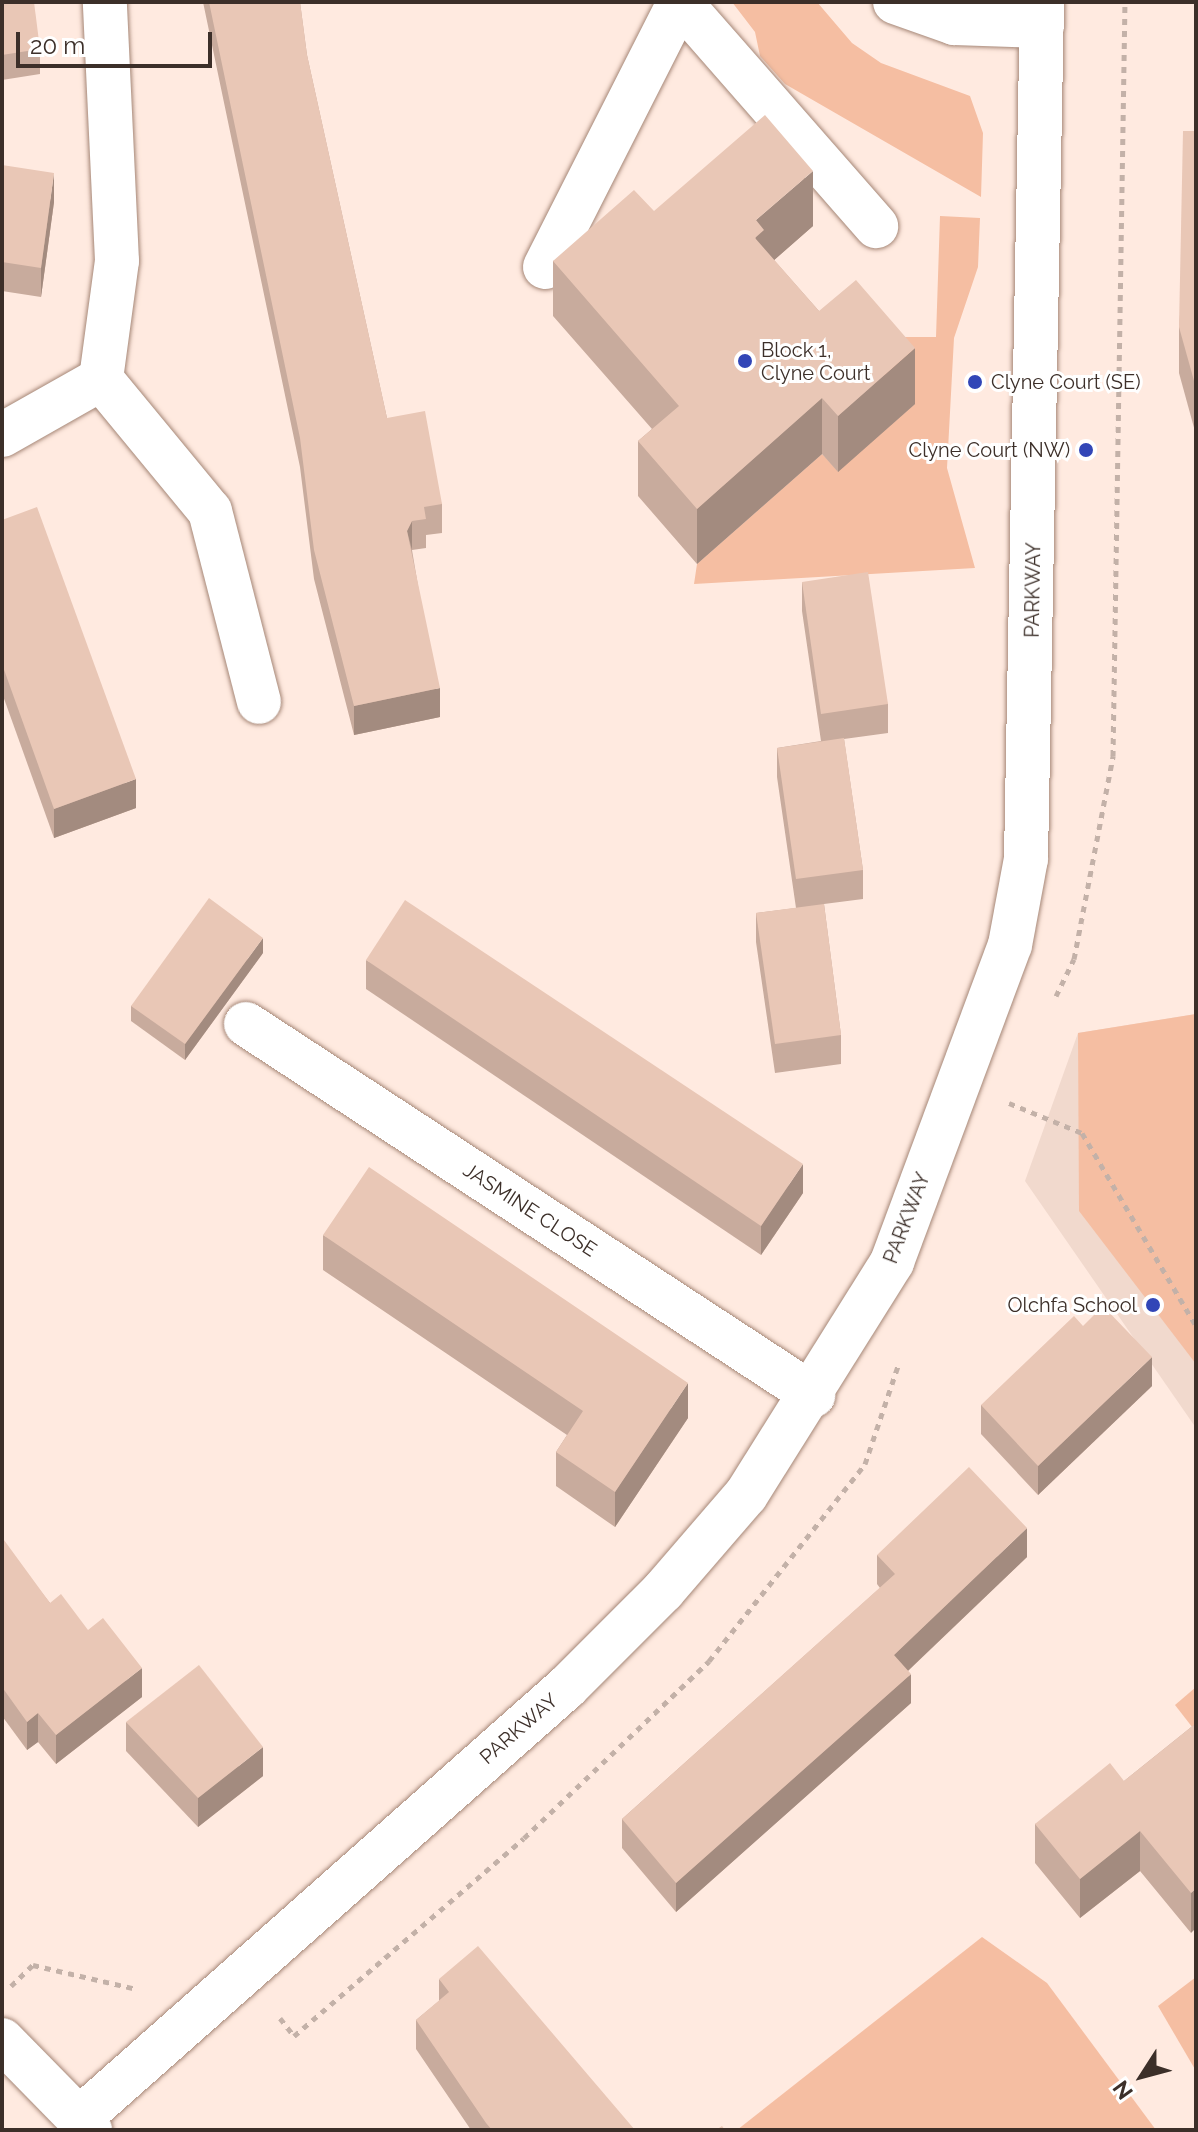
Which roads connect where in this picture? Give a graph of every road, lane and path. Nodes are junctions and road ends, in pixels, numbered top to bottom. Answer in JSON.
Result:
{"nodes":[{"id":1,"x":105,"y":2,"type":"edge"},
{"id":2,"x":895,"y":2,"type":"edge"},
{"id":3,"x":1125,"y":2,"type":"edge"},
{"id":4,"x":678,"y":4,"type":"edge"},
{"id":5,"x":1042,"y":14,"type":"edge"},
{"id":6,"x":876,"y":226,"type":"dead end"},
{"id":7,"x":545,"y":267,"type":"dead end"},
{"id":8,"x":101,"y":379,"type":"junction"},
{"id":9,"x":2,"y":435,"type":"edge"},
{"id":10,"x":259,"y":702,"type":"dead end"},
{"id":11,"x":1053,"y":1001,"type":"dead end"},
{"id":12,"x":246,"y":1024,"type":"dead end"},
{"id":13,"x":1011,"y":1087,"type":"dead end"},
{"id":14,"x":1005,"y":1101,"type":"junction"},
{"id":15,"x":998,"y":1114,"type":"dead end"},
{"id":16,"x":1196,"y":1326,"type":"edge"},
{"id":17,"x":903,"y":1349,"type":"dead end"},
{"id":18,"x":813,"y":1395,"type":"junction"},
{"id":19,"x":245,"y":1972,"type":"junction"},
{"id":20,"x":146,"y":1988,"type":"dead end"},
{"id":21,"x":2,"y":1995,"type":"edge"},
{"id":22,"x":2,"y":2040,"type":"edge"},
{"id":23,"x":84,"y":2124,"type":"edge"}],
"edges":[{"from":1,"to":8,"type":"street"},
{"from":2,"to":5,"type":"street"},
{"from":3,"to":11,"type":"path"},
{"from":4,"to":6,"type":"street"},
{"from":4,"to":7,"type":"street"},
{"from":5,"to":18,"type":"street","name":"PARKWAY"},
{"from":8,"to":9,"type":"street"},
{"from":8,"to":10,"type":"street"},
{"from":12,"to":18,"type":"street","name":"JASMINE CLOSE"},
{"from":13,"to":14,"type":"path"},
{"from":14,"to":15,"type":"path"},
{"from":14,"to":16,"type":"path"},
{"from":17,"to":19,"type":"path"},
{"from":18,"to":19,"type":"street","name":"PARKWAY"},
{"from":19,"to":23,"type":"street","name":"PARKWAY"},
{"from":20,"to":21,"type":"path"},
{"from":22,"to":23,"type":"street"}]}
